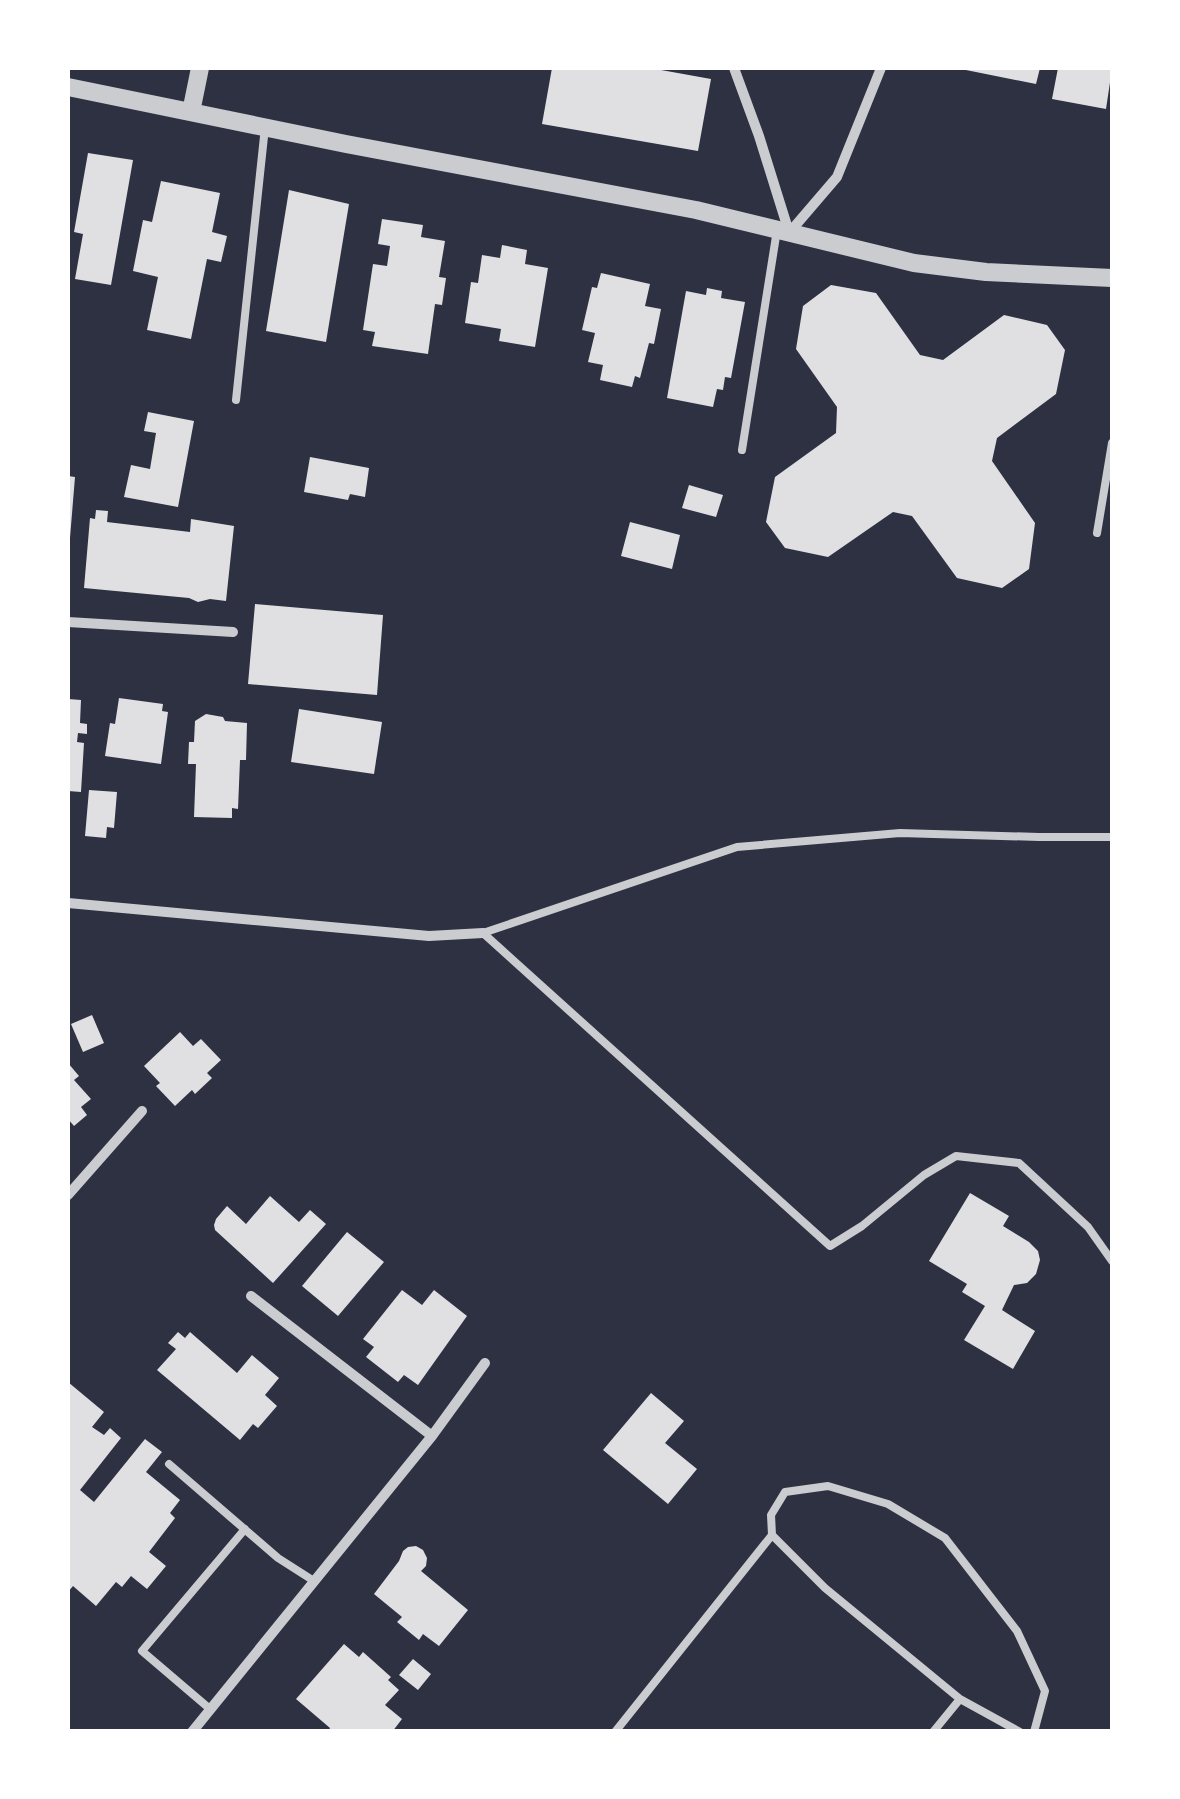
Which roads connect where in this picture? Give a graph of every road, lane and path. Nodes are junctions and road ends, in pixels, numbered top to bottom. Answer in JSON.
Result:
{"nodes":[{"id":1,"x":200,"y":68,"type":"edge"},
{"id":2,"x":734,"y":68,"type":"edge"},
{"id":3,"x":881,"y":68,"type":"edge"},
{"id":4,"x":68,"y":87,"type":"edge"},
{"id":5,"x":191,"y":112,"type":"junction"},
{"id":6,"x":265,"y":127,"type":"junction"},
{"id":7,"x":783,"y":231,"type":"junction"},
{"id":8,"x":1112,"y":278,"type":"edge"},
{"id":9,"x":236,"y":400,"type":"dead end"},
{"id":10,"x":1112,"y":443,"type":"edge"},
{"id":11,"x":742,"y":450,"type":"dead end"},
{"id":12,"x":1097,"y":533,"type":"dead end"},
{"id":13,"x":68,"y":622,"type":"edge"},
{"id":14,"x":233,"y":632,"type":"dead end"},
{"id":15,"x":1112,"y":837,"type":"edge"},
{"id":16,"x":68,"y":903,"type":"edge"},
{"id":17,"x":483,"y":933,"type":"junction"},
{"id":18,"x":142,"y":1111,"type":"dead end"},
{"id":19,"x":68,"y":1194,"type":"edge"},
{"id":20,"x":1112,"y":1262,"type":"edge"},
{"id":21,"x":250,"y":1296,"type":"dead end"},
{"id":22,"x":484,"y":1363,"type":"dead end"},
{"id":23,"x":432,"y":1436,"type":"junction"},
{"id":24,"x":169,"y":1464,"type":"dead end"},
{"id":25,"x":244,"y":1529,"type":"junction"},
{"id":26,"x":772,"y":1536,"type":"junction"},
{"id":27,"x":314,"y":1582,"type":"junction"},
{"id":28,"x":960,"y":1699,"type":"junction"},
{"id":29,"x":210,"y":1709,"type":"junction"},
{"id":30,"x":192,"y":1732,"type":"edge"},
{"id":31,"x":615,"y":1732,"type":"edge"},
{"id":32,"x":933,"y":1732,"type":"edge"},
{"id":33,"x":1020,"y":1732,"type":"edge"},
{"id":34,"x":1034,"y":1732,"type":"edge"}],
"edges":[{"from":1,"to":5,"type":"street"},
{"from":2,"to":7,"type":"street"},
{"from":3,"to":7,"type":"street"},
{"from":4,"to":5,"type":"street"},
{"from":5,"to":6,"type":"street"},
{"from":6,"to":7,"type":"street"},
{"from":6,"to":9,"type":"lane"},
{"from":7,"to":8,"type":"street"},
{"from":7,"to":11,"type":"lane"},
{"from":10,"to":12,"type":"lane"},
{"from":13,"to":14,"type":"street"},
{"from":15,"to":17,"type":"lane"},
{"from":16,"to":17,"type":"street"},
{"from":17,"to":20,"type":"lane"},
{"from":18,"to":19,"type":"street"},
{"from":21,"to":23,"type":"street"},
{"from":22,"to":23,"type":"street"},
{"from":23,"to":27,"type":"street"},
{"from":24,"to":25,"type":"lane"},
{"from":25,"to":27,"type":"lane"},
{"from":25,"to":29,"type":"lane"},
{"from":26,"to":28,"type":"lane"},
{"from":26,"to":31,"type":"lane"},
{"from":26,"to":34,"type":"lane"},
{"from":27,"to":29,"type":"street"},
{"from":28,"to":32,"type":"lane"},
{"from":28,"to":33,"type":"lane"},
{"from":29,"to":30,"type":"street"}]}
